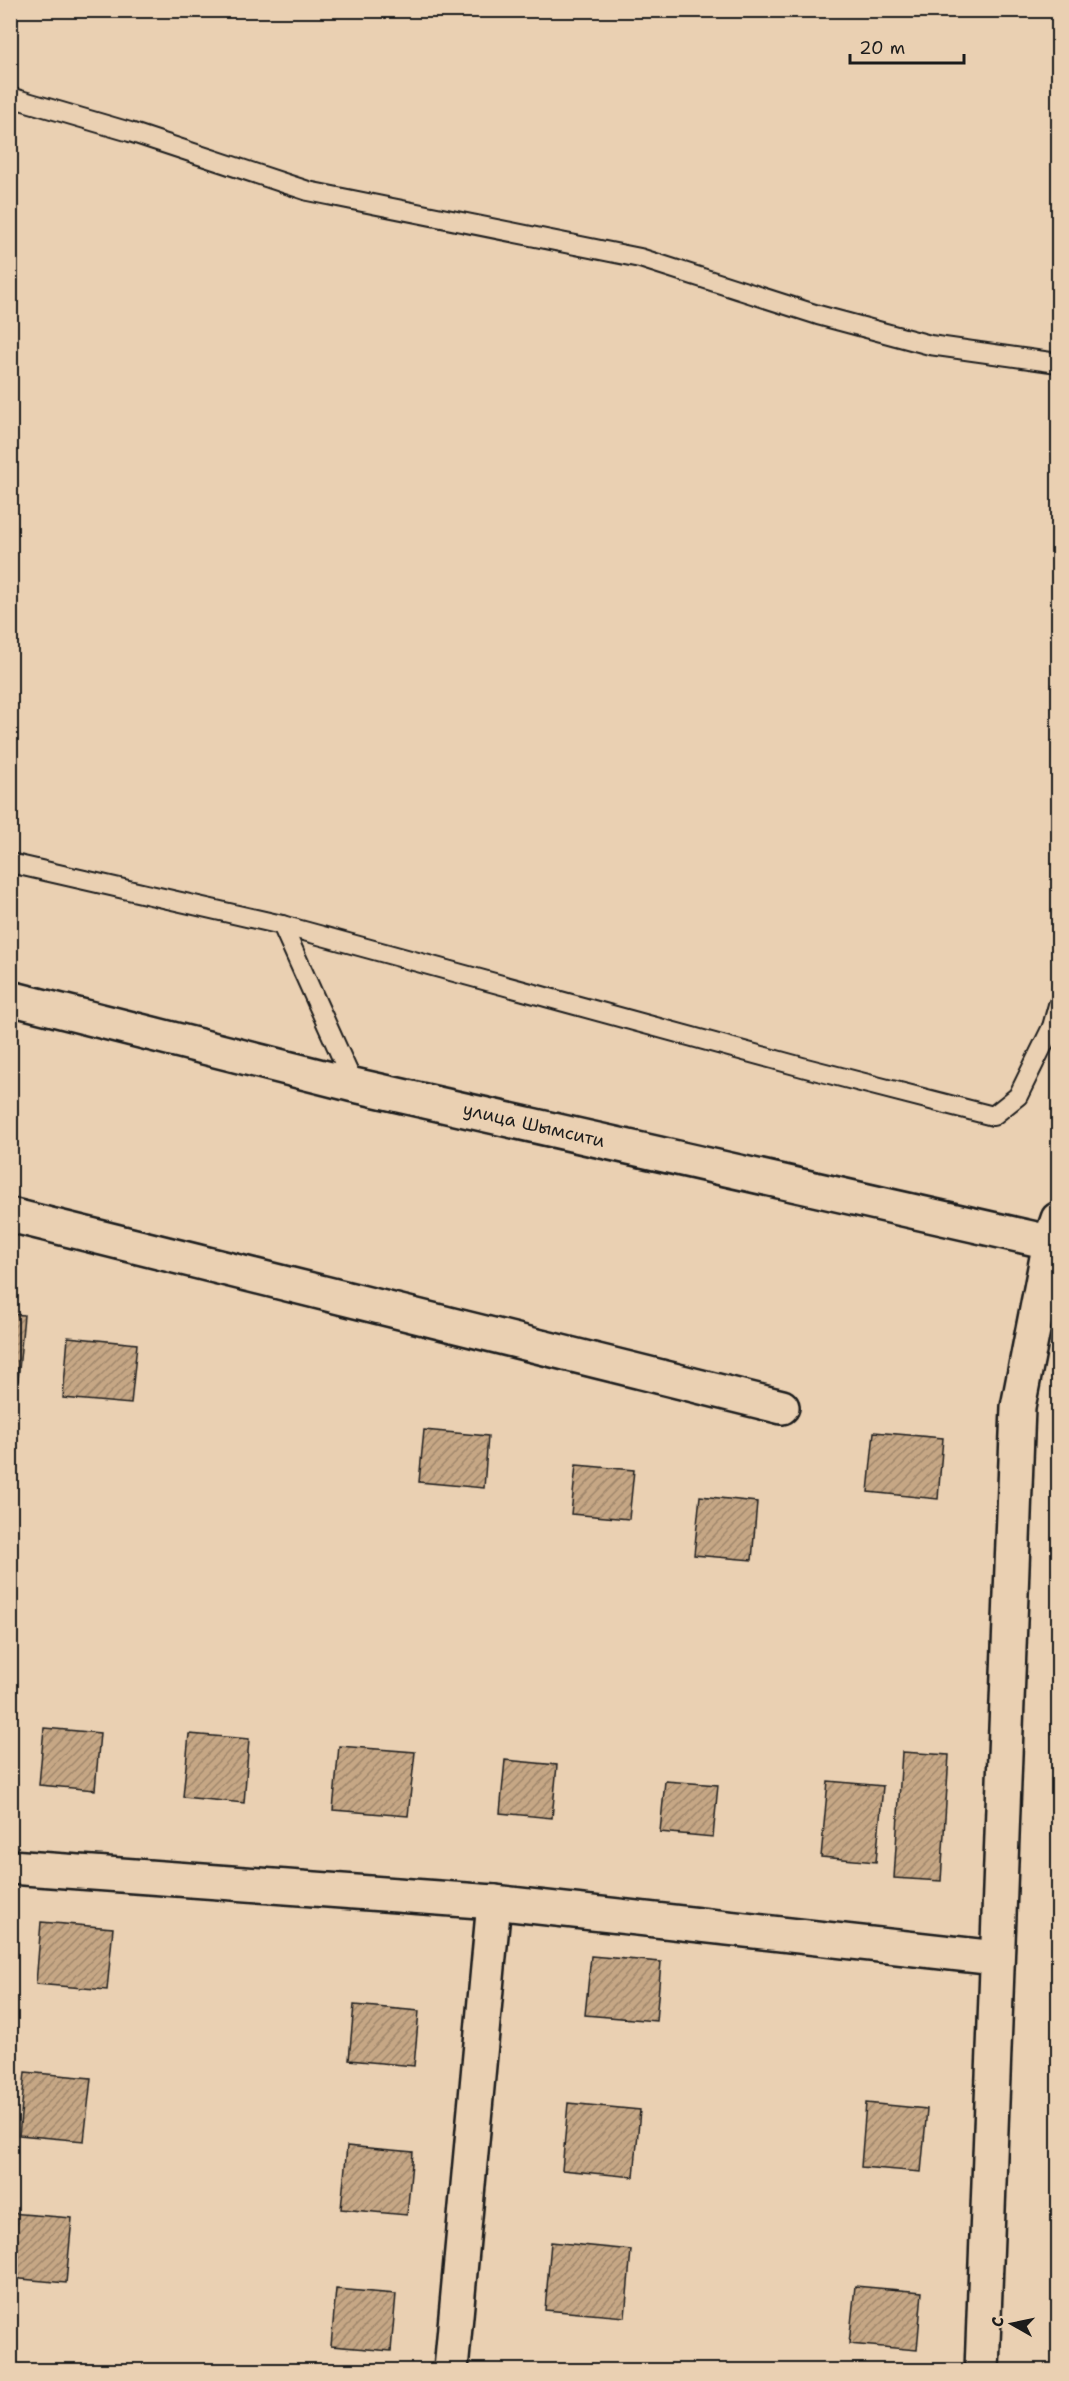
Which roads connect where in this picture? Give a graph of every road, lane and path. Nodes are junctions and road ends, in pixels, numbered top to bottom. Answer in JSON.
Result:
{"nodes":[{"id":1,"x":10,"y":97,"type":"edge"},
{"id":2,"x":1059,"y":363,"type":"edge"},
{"id":3,"x":10,"y":863,"type":"edge"},
{"id":4,"x":282,"y":925,"type":"junction"},
{"id":5,"x":10,"y":998,"type":"edge"},
{"id":6,"x":1059,"y":1005,"type":"edge"},
{"id":7,"x":1055,"y":1027,"type":"edge"},
{"id":8,"x":354,"y":1085,"type":"junction"},
{"id":9,"x":10,"y":1215,"type":"edge"},
{"id":10,"x":1056,"y":1235,"type":"edge"},
{"id":11,"x":782,"y":1407,"type":"dead end"},
{"id":12,"x":10,"y":1867,"type":"edge"},
{"id":13,"x":494,"y":1902,"type":"junction"},
{"id":14,"x":996,"y":1958,"type":"junction"},
{"id":15,"x":451,"y":2370,"type":"edge"},
{"id":16,"x":982,"y":2370,"type":"edge"}],
"edges":[{"from":1,"to":2,"type":"lane"},
{"from":3,"to":4,"type":"lane"},
{"from":4,"to":7,"type":"lane"},
{"from":4,"to":8,"type":"lane"},
{"from":5,"to":8,"type":"street","name":"улица Шымсити"},
{"from":6,"to":7,"type":"lane"},
{"from":8,"to":10,"type":"street","name":"улица Шымсити"},
{"from":9,"to":11,"type":"street"},
{"from":10,"to":14,"type":"street"},
{"from":12,"to":13,"type":"street"},
{"from":13,"to":14,"type":"street"},
{"from":13,"to":15,"type":"street"},
{"from":14,"to":16,"type":"street"}]}
